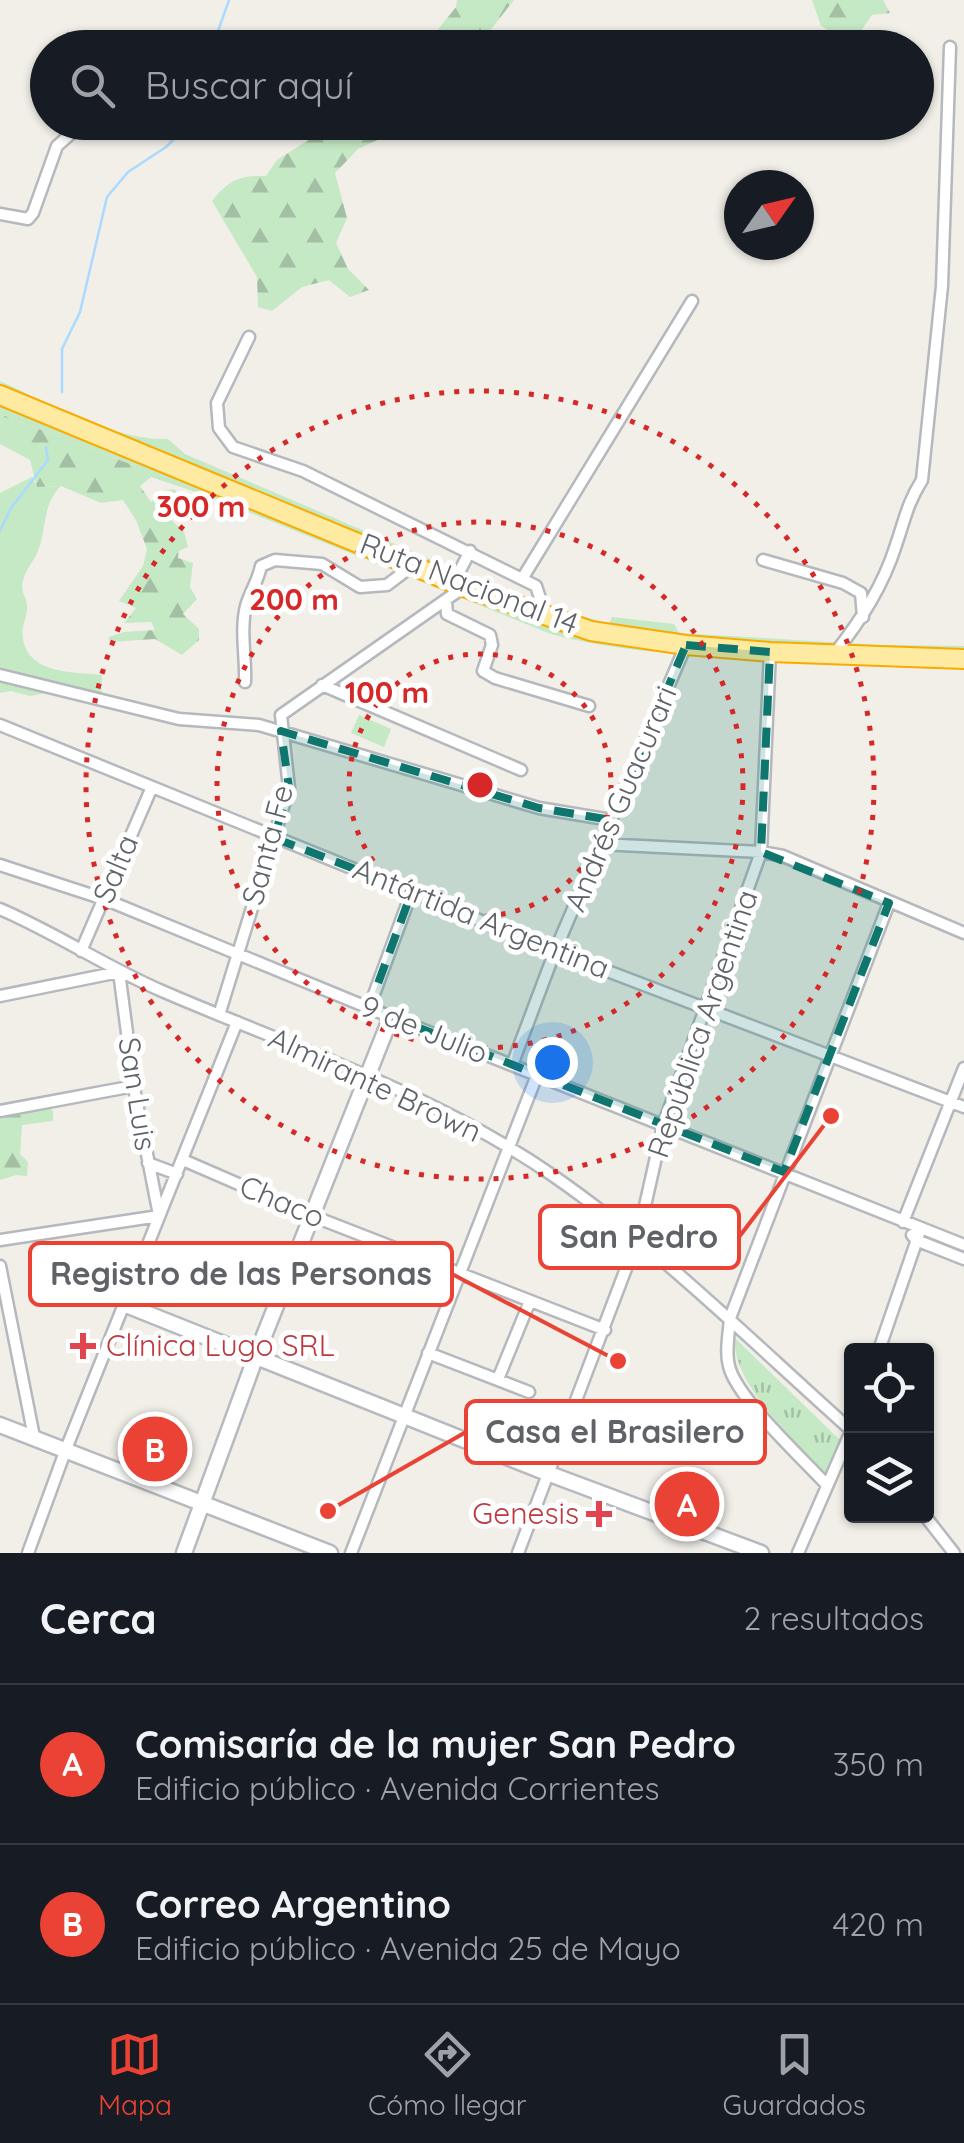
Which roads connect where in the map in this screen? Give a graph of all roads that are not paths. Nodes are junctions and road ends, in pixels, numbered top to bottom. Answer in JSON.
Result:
{"nodes":[{"id":1,"x":950,"y":47,"type":"dead end"},
{"id":2,"x":64,"y":140,"type":"edge"},
{"id":3,"x":0,"y":214,"type":"edge"},
{"id":4,"x":692,"y":300,"type":"dead end"},
{"id":5,"x":249,"y":338,"type":"dead end"},
{"id":6,"x":0,"y":395,"type":"edge"},
{"id":7,"x":470,"y":551,"type":"junction"},
{"id":8,"x":763,"y":560,"type":"dead end"},
{"id":9,"x":413,"y":565,"type":"junction"},
{"id":10,"x":522,"y":579,"type":"junction"},
{"id":11,"x":459,"y":585,"type":"junction"},
{"id":12,"x":446,"y":601,"type":"junction"},
{"id":13,"x":546,"y":616,"type":"junction"},
{"id":14,"x":863,"y":618,"type":"junction"},
{"id":15,"x":686,"y":645,"type":"junction"},
{"id":16,"x":770,"y":652,"type":"junction"},
{"id":17,"x":834,"y":654,"type":"junction"},
{"id":18,"x":964,"y":659,"type":"edge"},
{"id":19,"x":0,"y":675,"type":"edge"},
{"id":20,"x":245,"y":682,"type":"dead end"},
{"id":21,"x":322,"y":686,"type":"junction"},
{"id":22,"x":589,"y":706,"type":"dead end"},
{"id":23,"x":0,"y":725,"type":"edge"},
{"id":24,"x":281,"y":732,"type":"junction"},
{"id":25,"x":520,"y":770,"type":"dead end"},
{"id":26,"x":152,"y":787,"type":"junction"},
{"id":27,"x":611,"y":820,"type":"junction"},
{"id":28,"x":274,"y":838,"type":"junction"},
{"id":29,"x":600,"y":844,"type":"junction"},
{"id":30,"x":760,"y":852,"type":"junction"},
{"id":31,"x":0,"y":865,"type":"edge"},
{"id":32,"x":412,"y":891,"type":"junction"},
{"id":33,"x":104,"y":899,"type":"junction"},
{"id":34,"x":889,"y":903,"type":"junction"},
{"id":35,"x":0,"y":909,"type":"edge"},
{"id":36,"x":964,"y":933,"type":"edge"},
{"id":37,"x":81,"y":951,"type":"junction"},
{"id":38,"x":555,"y":951,"type":"junction"},
{"id":39,"x":238,"y":953,"type":"junction"},
{"id":40,"x":118,"y":972,"type":"junction"},
{"id":41,"x":0,"y":996,"type":"edge"},
{"id":42,"x":704,"y":1006,"type":"junction"},
{"id":43,"x":369,"y":1008,"type":"junction"},
{"id":44,"x":219,"y":1015,"type":"junction"},
{"id":45,"x":391,"y":1017,"type":"junction"},
{"id":46,"x":237,"y":1022,"type":"junction"},
{"id":47,"x":830,"y":1055,"type":"junction"},
{"id":48,"x":512,"y":1065,"type":"junction"},
{"id":49,"x":964,"y":1068,"type":"edge"},
{"id":50,"x":537,"y":1075,"type":"junction"},
{"id":51,"x":367,"y":1077,"type":"junction"},
{"id":52,"x":134,"y":1086,"type":"junction"},
{"id":53,"x":950,"y":1102,"type":"junction"},
{"id":54,"x":964,"y":1107,"type":"edge"},
{"id":55,"x":0,"y":1111,"type":"edge"},
{"id":56,"x":663,"y":1126,"type":"junction"},
{"id":57,"x":508,"y":1148,"type":"junction"},
{"id":58,"x":184,"y":1160,"type":"junction"},
{"id":59,"x":148,"y":1163,"type":"junction"},
{"id":60,"x":784,"y":1172,"type":"junction"},
{"id":61,"x":177,"y":1174,"type":"junction"},
{"id":62,"x":310,"y":1215,"type":"junction"},
{"id":63,"x":159,"y":1216,"type":"junction"},
{"id":64,"x":903,"y":1222,"type":"junction"},
{"id":65,"x":919,"y":1234,"type":"junction"},
{"id":66,"x":638,"y":1237,"type":"junction"},
{"id":67,"x":0,"y":1240,"type":"edge"},
{"id":68,"x":964,"y":1245,"type":"edge"},
{"id":69,"x":964,"y":1260,"type":"edge"},
{"id":70,"x":0,"y":1266,"type":"edge"},
{"id":71,"x":460,"y":1274,"type":"junction"},
{"id":72,"x":530,"y":1301,"type":"junction"},
{"id":73,"x":126,"y":1305,"type":"junction"},
{"id":74,"x":730,"y":1318,"type":"junction"},
{"id":75,"x":605,"y":1330,"type":"junction"},
{"id":76,"x":880,"y":1343,"type":"edge"},
{"id":77,"x":428,"y":1354,"type":"junction"},
{"id":78,"x":256,"y":1356,"type":"junction"},
{"id":79,"x":498,"y":1380,"type":"junction"},
{"id":80,"x":529,"y":1392,"type":"dead end"},
{"id":81,"x":403,"y":1414,"type":"junction"},
{"id":82,"x":844,"y":1424,"type":"edge"},
{"id":83,"x":0,"y":1425,"type":"edge"},
{"id":84,"x":850,"y":1433,"type":"edge"},
{"id":85,"x":34,"y":1437,"type":"junction"},
{"id":86,"x":66,"y":1449,"type":"junction"},
{"id":87,"x":547,"y":1473,"type":"junction"},
{"id":88,"x":826,"y":1484,"type":"junction"},
{"id":89,"x":204,"y":1503,"type":"junction"},
{"id":90,"x":930,"y":1523,"type":"edge"},
{"id":91,"x":28,"y":1553,"type":"edge"},
{"id":92,"x":184,"y":1553,"type":"edge"},
{"id":93,"x":330,"y":1553,"type":"edge"},
{"id":94,"x":351,"y":1553,"type":"edge"},
{"id":95,"x":518,"y":1553,"type":"edge"},
{"id":96,"x":761,"y":1553,"type":"edge"},
{"id":97,"x":798,"y":1553,"type":"edge"},
{"id":98,"x":954,"y":1553,"type":"edge"}],
"edges":[{"from":1,"to":14,"type":"street"},
{"from":2,"to":3,"type":"street"},
{"from":4,"to":10,"type":"street"},
{"from":5,"to":7,"type":"street"},
{"from":6,"to":9,"type":"highway","name":"Ruta Nacional 14"},
{"from":7,"to":10,"type":"street"},
{"from":7,"to":11,"type":"street"},
{"from":8,"to":14,"type":"street"},
{"from":9,"to":11,"type":"highway","name":"Ruta Nacional 14"},
{"from":9,"to":20,"type":"street"},
{"from":10,"to":13,"type":"street"},
{"from":11,"to":12,"type":"street"},
{"from":11,"to":13,"type":"highway","name":"Ruta Nacional 14"},
{"from":12,"to":21,"type":"street"},
{"from":12,"to":22,"type":"street"},
{"from":13,"to":15,"type":"highway","name":"Ruta Nacional 14"},
{"from":14,"to":17,"type":"street"},
{"from":15,"to":16,"type":"highway","name":"Ruta Nacional 14"},
{"from":15,"to":27,"type":"street","name":"Andrés Guacurari"},
{"from":16,"to":17,"type":"highway","name":"Ruta Nacional 14"},
{"from":16,"to":30,"type":"street","name":"República Argentina"},
{"from":17,"to":18,"type":"highway","name":"Ruta Nacional 14"},
{"from":19,"to":24,"type":"street"},
{"from":21,"to":24,"type":"street"},
{"from":21,"to":25,"type":"street"},
{"from":23,"to":26,"type":"street","name":"Antártida Argentina"},
{"from":24,"to":27,"type":"street"},
{"from":24,"to":28,"type":"street","name":"Santa Fe"},
{"from":26,"to":28,"type":"street","name":"Antártida Argentina"},
{"from":26,"to":33,"type":"street","name":"Salta"},
{"from":27,"to":29,"type":"street","name":"Andrés Guacurari"},
{"from":28,"to":32,"type":"street","name":"Antártida Argentina"},
{"from":28,"to":39,"type":"street","name":"Santa Fe"},
{"from":29,"to":30,"type":"street"},
{"from":29,"to":38,"type":"street","name":"Andrés Guacurari"},
{"from":30,"to":34,"type":"street"},
{"from":30,"to":42,"type":"street","name":"República Argentina"},
{"from":31,"to":33,"type":"street","name":"9 de Julio"},
{"from":32,"to":38,"type":"street","name":"Antártida Argentina"},
{"from":32,"to":43,"type":"street"},
{"from":33,"to":37,"type":"street","name":"Salta"},
{"from":33,"to":39,"type":"street","name":"9 de Julio"},
{"from":34,"to":36,"type":"street"},
{"from":34,"to":47,"type":"street"},
{"from":35,"to":37,"type":"street","name":"Almirante Brown"},
{"from":37,"to":40,"type":"street","name":"Almirante Brown"},
{"from":38,"to":42,"type":"street","name":"Antártida Argentina"},
{"from":38,"to":48,"type":"street","name":"Andrés Guacurari"},
{"from":39,"to":43,"type":"street","name":"9 de Julio"},
{"from":39,"to":44,"type":"street","name":"Santa Fe"},
{"from":40,"to":41,"type":"street"},
{"from":40,"to":44,"type":"street","name":"Almirante Brown"},
{"from":40,"to":52,"type":"street","name":"San Luis"},
{"from":42,"to":47,"type":"street","name":"Antártida Argentina"},
{"from":42,"to":56,"type":"street","name":"República Argentina"},
{"from":43,"to":45,"type":"street","name":"9 de Julio"},
{"from":44,"to":46,"type":"street","name":"Almirante Brown"},
{"from":45,"to":48,"type":"street","name":"9 de Julio"},
{"from":45,"to":51,"type":"main road"},
{"from":46,"to":51,"type":"street","name":"Almirante Brown"},
{"from":46,"to":58,"type":"street"},
{"from":47,"to":53,"type":"street","name":"Antártida Argentina"},
{"from":47,"to":60,"type":"street"},
{"from":48,"to":50,"type":"street","name":"9 de Julio"},
{"from":49,"to":53,"type":"street"},
{"from":50,"to":56,"type":"street","name":"9 de Julio"},
{"from":50,"to":57,"type":"street"},
{"from":51,"to":57,"type":"street","name":"Almirante Brown"},
{"from":51,"to":62,"type":"main road"},
{"from":52,"to":55,"type":"street"},
{"from":52,"to":59,"type":"street","name":"San Luis"},
{"from":53,"to":54,"type":"street","name":"Antártida Argentina"},
{"from":53,"to":64,"type":"street"},
{"from":56,"to":60,"type":"street","name":"9 de Julio"},
{"from":56,"to":66,"type":"street","name":"República Argentina"},
{"from":57,"to":66,"type":"street","name":"Almirante Brown"},
{"from":57,"to":71,"type":"street"},
{"from":58,"to":61,"type":"street"},
{"from":58,"to":62,"type":"street","name":"Chaco"},
{"from":59,"to":61,"type":"street"},
{"from":59,"to":63,"type":"street","name":"San Luis"},
{"from":60,"to":64,"type":"street","name":"9 de Julio"},
{"from":60,"to":74,"type":"street"},
{"from":61,"to":63,"type":"street"},
{"from":62,"to":71,"type":"street","name":"Chaco"},
{"from":62,"to":78,"type":"main road"},
{"from":63,"to":67,"type":"street"},
{"from":63,"to":73,"type":"street"},
{"from":64,"to":65,"type":"street"},
{"from":65,"to":68,"type":"street"},
{"from":65,"to":69,"type":"street"},
{"from":65,"to":76,"type":"street"},
{"from":66,"to":74,"type":"street","name":"Almirante Brown"},
{"from":66,"to":75,"type":"street","name":"República Argentina"},
{"from":70,"to":85,"type":"street"},
{"from":71,"to":72,"type":"street","name":"Chaco"},
{"from":71,"to":77,"type":"street"},
{"from":72,"to":75,"type":"street","name":"Chaco"},
{"from":72,"to":79,"type":"street"},
{"from":73,"to":78,"type":"main road"},
{"from":73,"to":86,"type":"street"},
{"from":74,"to":82,"type":"street","name":"Almirante Brown"},
{"from":74,"to":88,"type":"street"},
{"from":75,"to":87,"type":"street","name":"República Argentina"},
{"from":77,"to":79,"type":"street"},
{"from":77,"to":81,"type":"street"},
{"from":78,"to":81,"type":"main road"},
{"from":78,"to":89,"type":"main road"},
{"from":79,"to":80,"type":"street"},
{"from":81,"to":87,"type":"main road"},
{"from":81,"to":94,"type":"street"},
{"from":83,"to":85,"type":"main road"},
{"from":84,"to":88,"type":"street"},
{"from":85,"to":86,"type":"main road"},
{"from":86,"to":89,"type":"main road"},
{"from":86,"to":91,"type":"street"},
{"from":87,"to":95,"type":"street","name":"República Argentina"},
{"from":87,"to":96,"type":"main road"},
{"from":88,"to":97,"type":"street"},
{"from":89,"to":92,"type":"main road"},
{"from":89,"to":93,"type":"main road"},
{"from":90,"to":98,"type":"street"}]}
